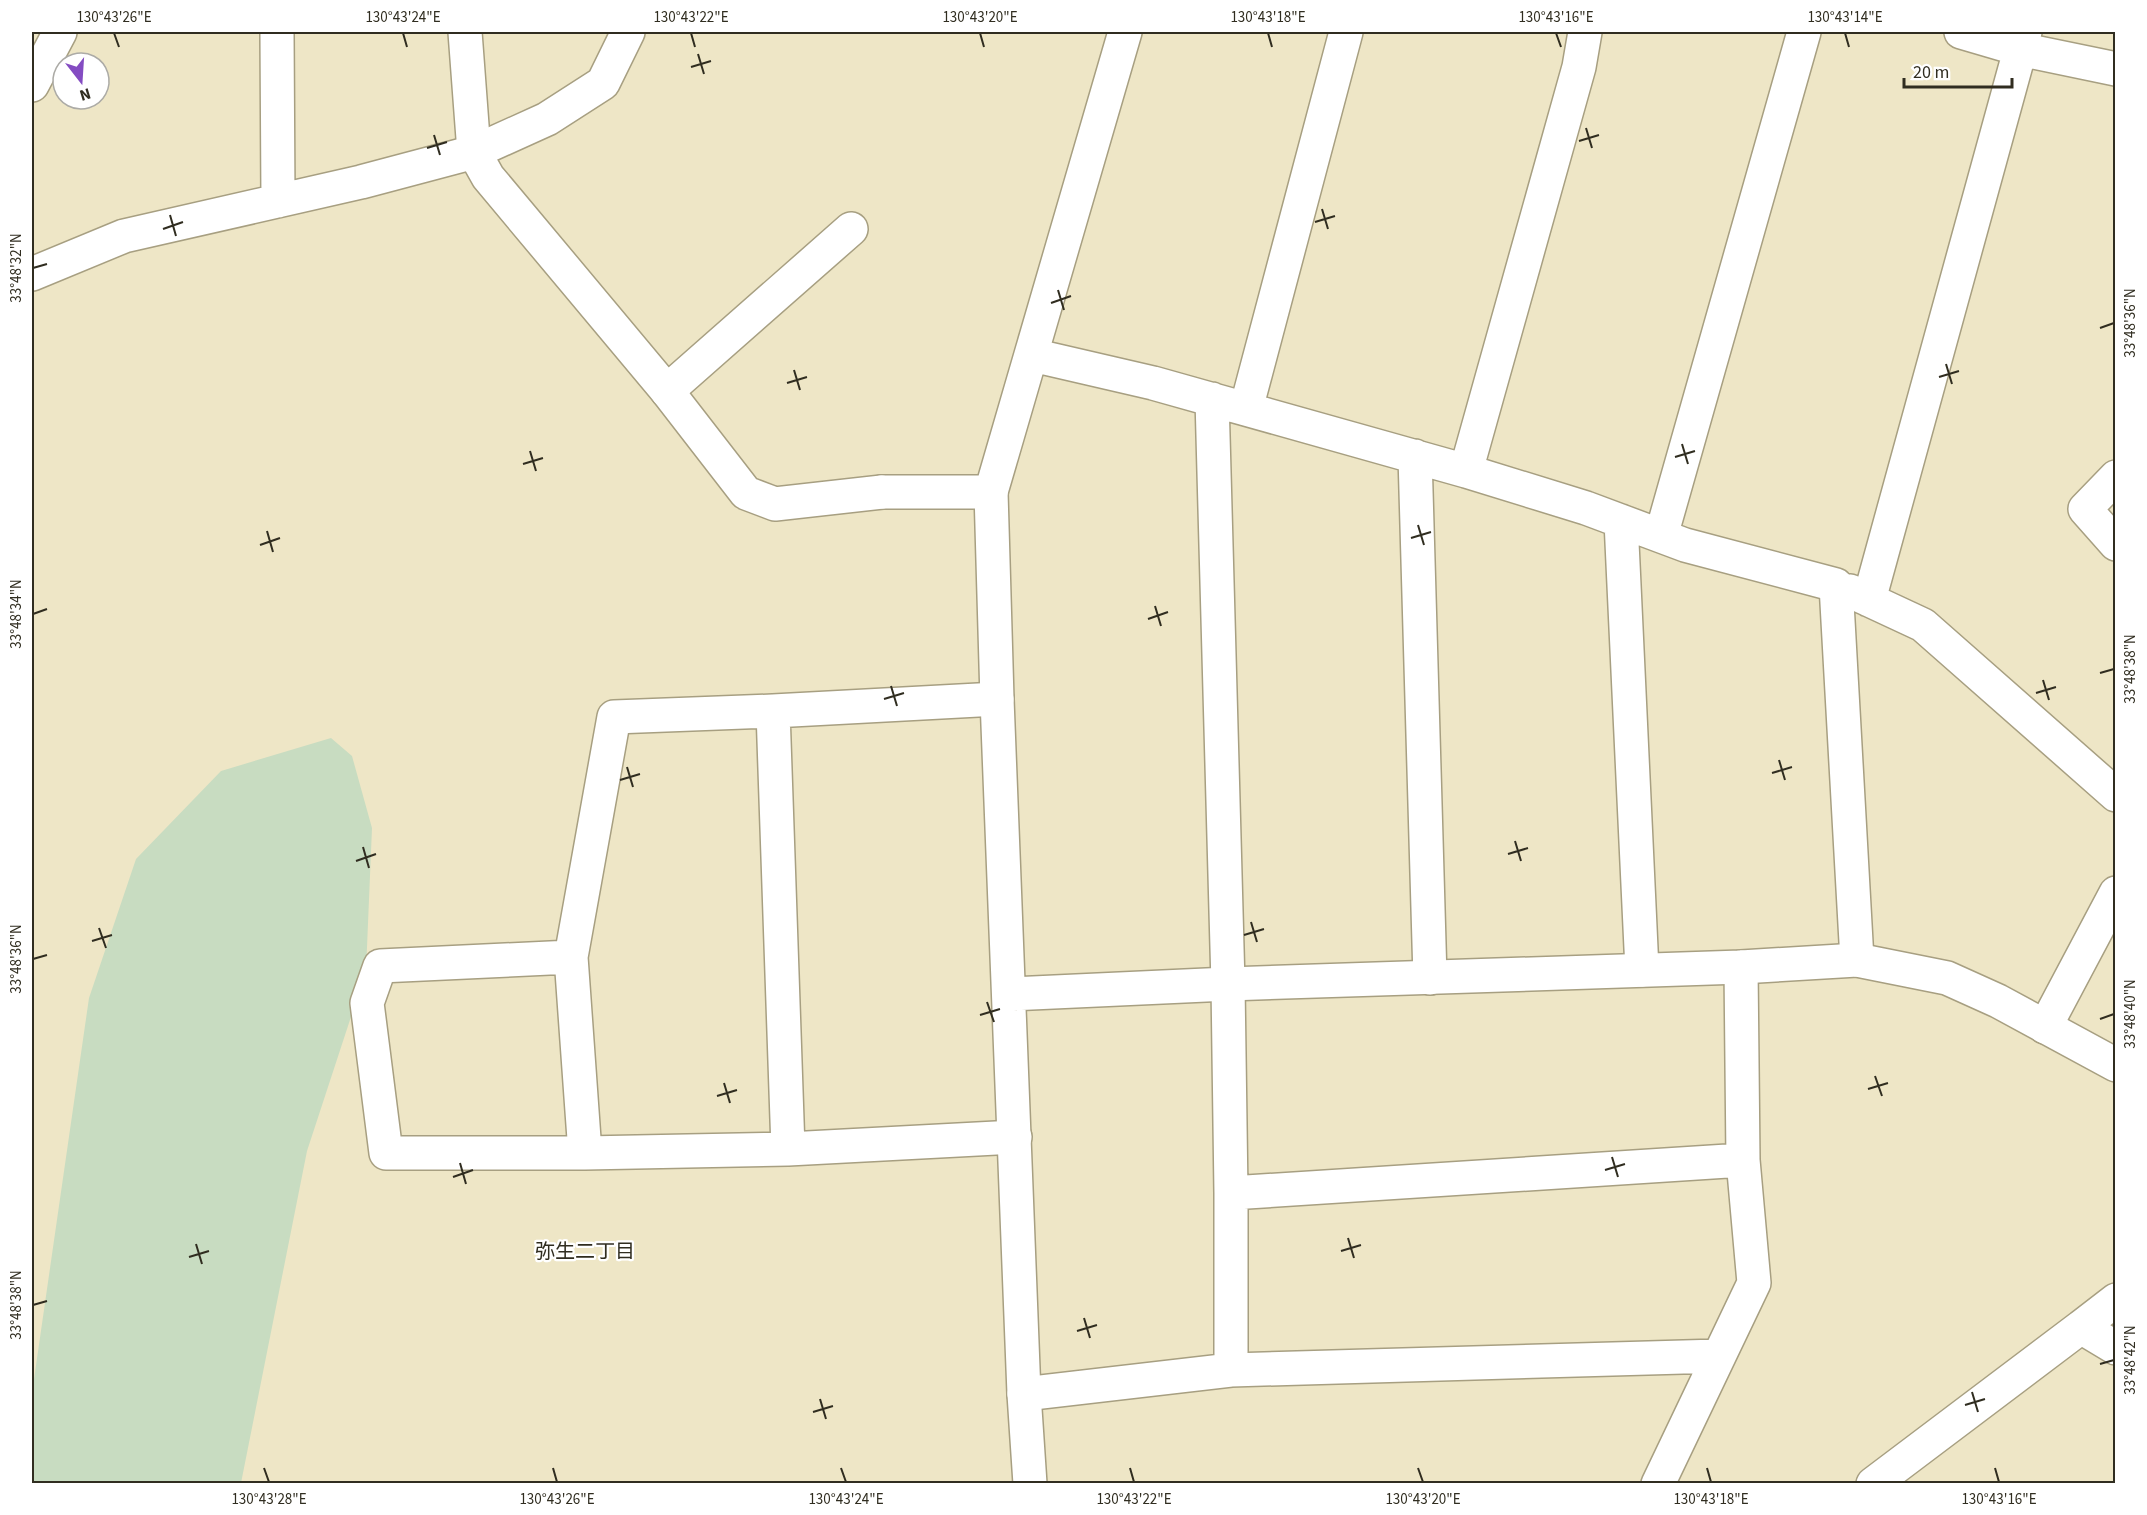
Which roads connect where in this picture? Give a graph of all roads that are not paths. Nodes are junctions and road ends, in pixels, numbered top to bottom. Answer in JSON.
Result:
{"nodes":[{"id":1,"x":60,"y":32,"type":"edge"},
{"id":2,"x":277,"y":32,"type":"edge"},
{"id":3,"x":465,"y":32,"type":"edge"},
{"id":4,"x":628,"y":32,"type":"edge"},
{"id":5,"x":1125,"y":32,"type":"edge"},
{"id":6,"x":1346,"y":32,"type":"edge"},
{"id":7,"x":1586,"y":32,"type":"edge"},
{"id":8,"x":1804,"y":32,"type":"edge"},
{"id":9,"x":1961,"y":32,"type":"edge"},
{"id":10,"x":2022,"y":40,"type":"edge"},
{"id":11,"x":2115,"y":69,"type":"edge"},
{"id":12,"x":32,"y":85,"type":"edge"},
{"id":13,"x":474,"y":152,"type":"junction"},
{"id":14,"x":278,"y":201,"type":"junction"},
{"id":15,"x":851,"y":229,"type":"dead end"},
{"id":16,"x":32,"y":274,"type":"edge"},
{"id":17,"x":1032,"y":355,"type":"junction"},
{"id":18,"x":667,"y":391,"type":"junction"},
{"id":19,"x":1212,"y":399,"type":"junction"},
{"id":20,"x":1246,"y":409,"type":"junction"},
{"id":21,"x":1415,"y":456,"type":"junction"},
{"id":22,"x":1466,"y":471,"type":"junction"},
{"id":23,"x":2115,"y":477,"type":"edge"},
{"id":24,"x":991,"y":492,"type":"junction"},
{"id":25,"x":1621,"y":521,"type":"junction"},
{"id":26,"x":1661,"y":536,"type":"junction"},
{"id":27,"x":2115,"y":544,"type":"edge"},
{"id":28,"x":1836,"y":585,"type":"junction"},
{"id":29,"x":1869,"y":600,"type":"junction"},
{"id":30,"x":997,"y":699,"type":"junction"},
{"id":31,"x":773,"y":711,"type":"junction"},
{"id":32,"x":2115,"y":795,"type":"edge"},
{"id":33,"x":2115,"y":893,"type":"edge"},
{"id":34,"x":571,"y":957,"type":"junction"},
{"id":35,"x":1857,"y":960,"type":"junction"},
{"id":36,"x":1741,"y":967,"type":"junction"},
{"id":37,"x":1642,"y":970,"type":"junction"},
{"id":38,"x":1430,"y":978,"type":"junction"},
{"id":39,"x":1228,"y":984,"type":"junction"},
{"id":40,"x":1009,"y":994,"type":"junction"},
{"id":41,"x":2045,"y":1027,"type":"junction"},
{"id":42,"x":2115,"y":1065,"type":"edge"},
{"id":43,"x":1015,"y":1137,"type":"junction"},
{"id":44,"x":788,"y":1149,"type":"junction"},
{"id":45,"x":585,"y":1153,"type":"junction"},
{"id":46,"x":1743,"y":1161,"type":"junction"},
{"id":47,"x":1231,"y":1193,"type":"junction"},
{"id":48,"x":2115,"y":1300,"type":"edge"},
{"id":49,"x":2081,"y":1327,"type":"junction"},
{"id":50,"x":2115,"y":1348,"type":"edge"},
{"id":51,"x":1719,"y":1356,"type":"junction"},
{"id":52,"x":1231,"y":1370,"type":"junction"},
{"id":53,"x":1024,"y":1394,"type":"junction"},
{"id":54,"x":1030,"y":1484,"type":"edge"},
{"id":55,"x":1658,"y":1484,"type":"edge"},
{"id":56,"x":1874,"y":1484,"type":"edge"}],
"edges":[{"from":1,"to":12,"type":"street"},
{"from":2,"to":14,"type":"street"},
{"from":3,"to":13,"type":"street"},
{"from":4,"to":13,"type":"street"},
{"from":5,"to":17,"type":"street"},
{"from":6,"to":20,"type":"street"},
{"from":7,"to":22,"type":"street"},
{"from":8,"to":26,"type":"street"},
{"from":9,"to":10,"type":"street"},
{"from":10,"to":11,"type":"street"},
{"from":10,"to":29,"type":"street"},
{"from":13,"to":14,"type":"street"},
{"from":13,"to":18,"type":"street"},
{"from":14,"to":16,"type":"street"},
{"from":15,"to":18,"type":"street"},
{"from":17,"to":19,"type":"street"},
{"from":17,"to":24,"type":"street"},
{"from":18,"to":24,"type":"street"},
{"from":19,"to":20,"type":"street"},
{"from":19,"to":39,"type":"street"},
{"from":20,"to":21,"type":"street"},
{"from":21,"to":22,"type":"street"},
{"from":21,"to":38,"type":"street"},
{"from":22,"to":25,"type":"street"},
{"from":23,"to":27,"type":"street"},
{"from":24,"to":30,"type":"street"},
{"from":25,"to":26,"type":"street"},
{"from":25,"to":37,"type":"street"},
{"from":26,"to":28,"type":"street"},
{"from":28,"to":29,"type":"street"},
{"from":28,"to":35,"type":"street"},
{"from":29,"to":32,"type":"street"},
{"from":30,"to":31,"type":"street"},
{"from":30,"to":40,"type":"street"},
{"from":31,"to":34,"type":"street"},
{"from":31,"to":44,"type":"street"},
{"from":33,"to":41,"type":"street"},
{"from":34,"to":45,"type":"street"},
{"from":34,"to":45,"type":"street"},
{"from":35,"to":36,"type":"street"},
{"from":35,"to":41,"type":"street"},
{"from":36,"to":37,"type":"street"},
{"from":36,"to":46,"type":"street"},
{"from":37,"to":38,"type":"street"},
{"from":38,"to":39,"type":"street"},
{"from":39,"to":40,"type":"street"},
{"from":39,"to":47,"type":"street"},
{"from":40,"to":43,"type":"street"},
{"from":41,"to":42,"type":"street"},
{"from":43,"to":44,"type":"street"},
{"from":43,"to":53,"type":"street"},
{"from":44,"to":45,"type":"street"},
{"from":46,"to":47,"type":"street"},
{"from":46,"to":51,"type":"street"},
{"from":47,"to":52,"type":"street"},
{"from":48,"to":49,"type":"street"},
{"from":49,"to":50,"type":"street"},
{"from":49,"to":56,"type":"street"},
{"from":51,"to":52,"type":"street"},
{"from":51,"to":55,"type":"street"},
{"from":52,"to":53,"type":"street"},
{"from":53,"to":54,"type":"street"}]}
